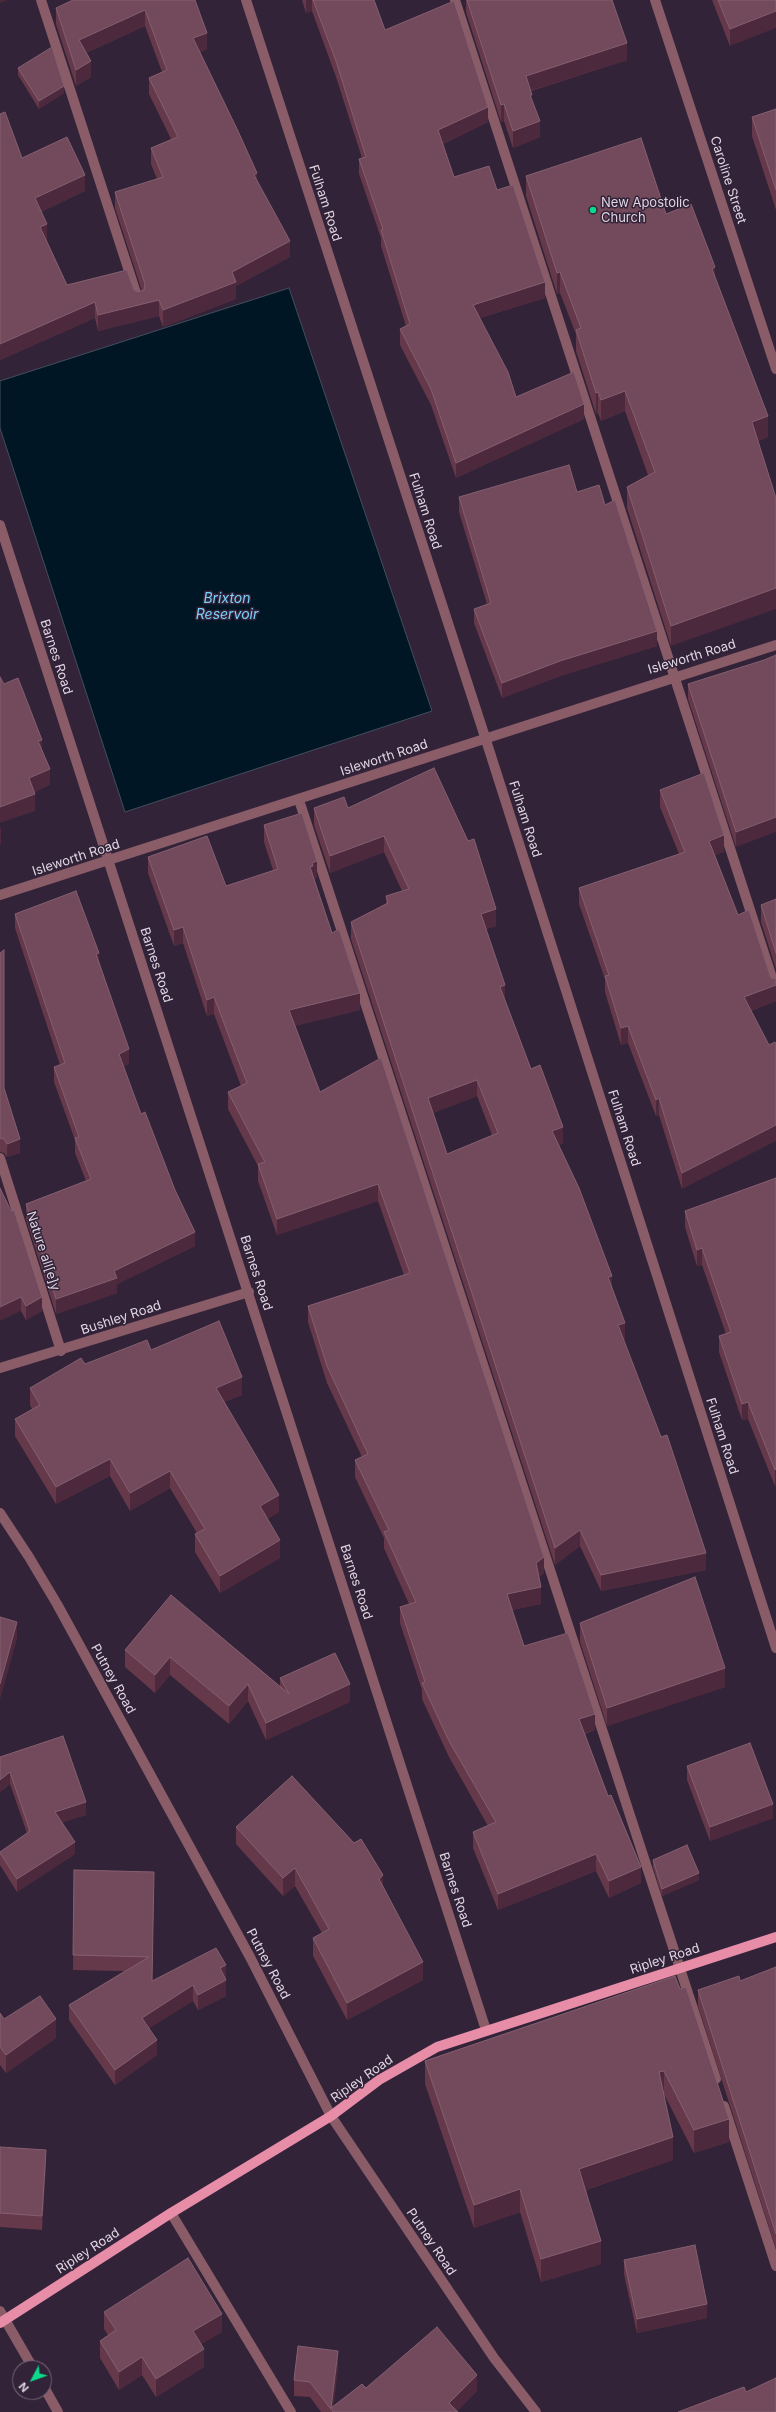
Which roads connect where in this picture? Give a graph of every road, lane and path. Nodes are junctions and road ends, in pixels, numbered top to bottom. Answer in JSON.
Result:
{"nodes":[{"id":1,"x":41,"y":0,"type":"edge"},
{"id":2,"x":246,"y":0,"type":"edge"},
{"id":3,"x":455,"y":0,"type":"edge"},
{"id":4,"x":655,"y":0,"type":"edge"},
{"id":5,"x":139,"y":302,"type":"edge"},
{"id":6,"x":776,"y":369,"type":"edge"},
{"id":7,"x":0,"y":525,"type":"edge"},
{"id":8,"x":776,"y":644,"type":"edge"},
{"id":9,"x":674,"y":676,"type":"junction"},
{"id":10,"x":485,"y":738,"type":"junction"},
{"id":11,"x":299,"y":800,"type":"junction"},
{"id":12,"x":109,"y":861,"type":"junction"},
{"id":13,"x":0,"y":895,"type":"edge"},
{"id":14,"x":776,"y":990,"type":"edge"},
{"id":15,"x":0,"y":1158,"type":"edge"},
{"id":16,"x":249,"y":1292,"type":"junction"},
{"id":17,"x":61,"y":1351,"type":"junction"},
{"id":18,"x":0,"y":1368,"type":"edge"},
{"id":19,"x":0,"y":1513,"type":"edge"},
{"id":20,"x":776,"y":1648,"type":"edge"},
{"id":21,"x":776,"y":1937,"type":"edge"},
{"id":22,"x":680,"y":1968,"type":"junction"},
{"id":23,"x":486,"y":2030,"type":"junction"},
{"id":24,"x":331,"y":2116,"type":"junction"},
{"id":25,"x":171,"y":2213,"type":"junction"},
{"id":26,"x":776,"y":2266,"type":"edge"},
{"id":27,"x":2,"y":2318,"type":"edge"},
{"id":28,"x":28,"y":2360,"type":"edge"},
{"id":29,"x":51,"y":2400,"type":"edge"},
{"id":30,"x":58,"y":2412,"type":"edge"},
{"id":31,"x":290,"y":2412,"type":"edge"},
{"id":32,"x":536,"y":2412,"type":"edge"}],
"edges":[{"from":1,"to":5,"type":"street"},
{"from":2,"to":10,"type":"street","name":"Fulham Road"},
{"from":3,"to":9,"type":"street"},
{"from":4,"to":6,"type":"street","name":"Caroline Street"},
{"from":7,"to":12,"type":"street","name":"Barnes Road"},
{"from":8,"to":9,"type":"street","name":"Isleworth Road"},
{"from":9,"to":10,"type":"street","name":"Isleworth Road"},
{"from":9,"to":14,"type":"street"},
{"from":10,"to":11,"type":"street","name":"Isleworth Road"},
{"from":10,"to":20,"type":"street","name":"Fulham Road"},
{"from":11,"to":12,"type":"street","name":"Isleworth Road"},
{"from":11,"to":22,"type":"street"},
{"from":12,"to":13,"type":"street","name":"Isleworth Road"},
{"from":12,"to":16,"type":"street","name":"Barnes Road"},
{"from":15,"to":17,"type":"street","name":"Nature all[e]y"},
{"from":16,"to":17,"type":"street","name":"Bushley Road"},
{"from":16,"to":23,"type":"street","name":"Barnes Road"},
{"from":17,"to":18,"type":"street","name":"Bushley Road"},
{"from":19,"to":24,"type":"street","name":"Putney Road"},
{"from":21,"to":22,"type":"main road","name":"Ripley Road"},
{"from":22,"to":23,"type":"main road","name":"Ripley Road"},
{"from":22,"to":26,"type":"street"},
{"from":23,"to":24,"type":"main road","name":"Ripley Road"},
{"from":24,"to":25,"type":"main road","name":"Ripley Road"},
{"from":24,"to":32,"type":"street","name":"Putney Road"},
{"from":25,"to":27,"type":"main road","name":"Ripley Road"},
{"from":25,"to":31,"type":"street"},
{"from":27,"to":28,"type":"street"},
{"from":29,"to":30,"type":"street"}]}
